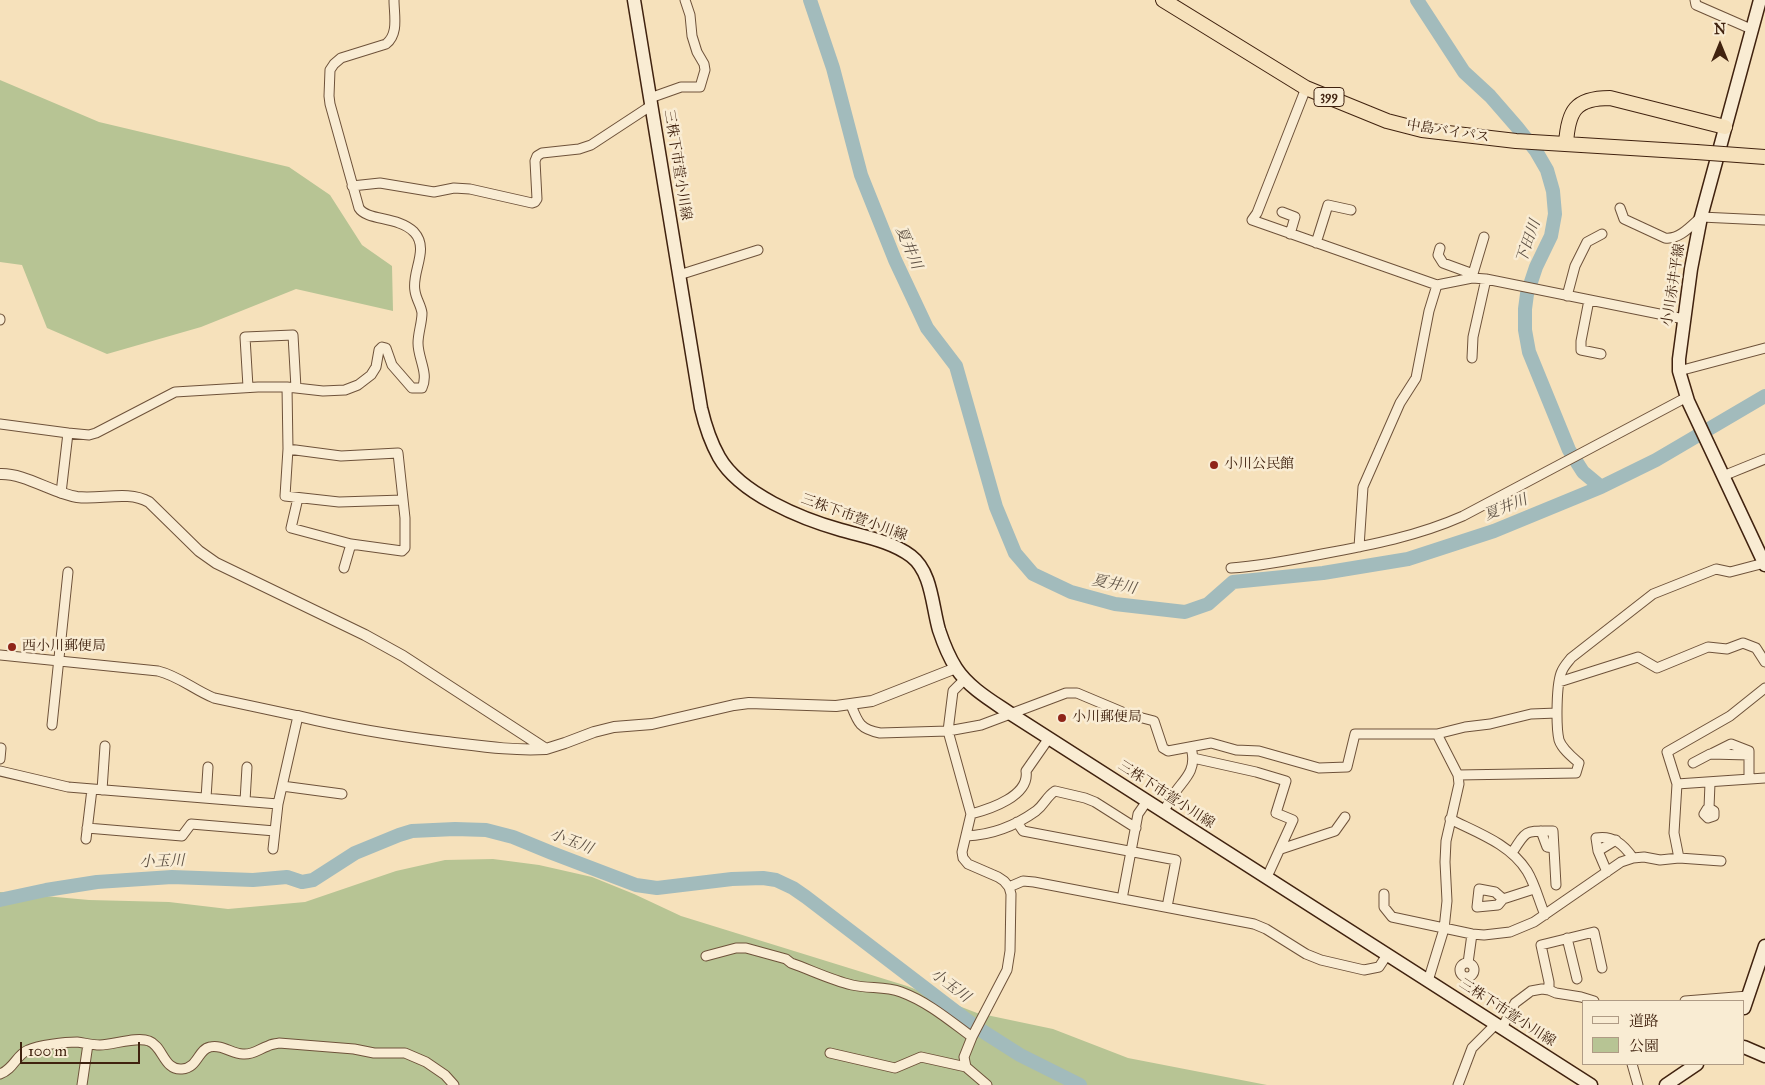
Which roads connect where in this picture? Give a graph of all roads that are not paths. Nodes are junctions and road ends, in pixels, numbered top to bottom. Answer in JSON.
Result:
{"nodes":[{"id":1,"x":394,"y":0,"type":"edge"},
{"id":2,"x":634,"y":0,"type":"edge"},
{"id":3,"x":685,"y":0,"type":"edge"},
{"id":4,"x":1163,"y":0,"type":"edge"},
{"id":5,"x":1695,"y":0,"type":"edge"},
{"id":6,"x":1760,"y":0,"type":"edge"},
{"id":7,"x":1751,"y":29,"type":"junction"},
{"id":8,"x":1306,"y":88,"type":"junction"},
{"id":9,"x":651,"y":101,"type":"junction"},
{"id":10,"x":1724,"y":127,"type":"junction"},
{"id":11,"x":1566,"y":144,"type":"junction"},
{"id":12,"x":1765,"y":156,"type":"edge"},
{"id":13,"x":352,"y":186,"type":"junction"},
{"id":14,"x":1620,"y":208,"type":"dead end"},
{"id":15,"x":1351,"y":210,"type":"dead end"},
{"id":16,"x":1282,"y":212,"type":"dead end"},
{"id":17,"x":1701,"y":217,"type":"junction"},
{"id":18,"x":1765,"y":220,"type":"edge"},
{"id":19,"x":1290,"y":234,"type":"junction"},
{"id":20,"x":1602,"y":234,"type":"dead end"},
{"id":21,"x":1484,"y":237,"type":"dead end"},
{"id":22,"x":1316,"y":243,"type":"junction"},
{"id":23,"x":1440,"y":248,"type":"dead end"},
{"id":24,"x":758,"y":250,"type":"dead end"},
{"id":25,"x":679,"y":275,"type":"junction"},
{"id":26,"x":1473,"y":276,"type":"junction"},
{"id":27,"x":1486,"y":279,"type":"junction"},
{"id":28,"x":1438,"y":285,"type":"junction"},
{"id":29,"x":1567,"y":296,"type":"junction"},
{"id":30,"x":1590,"y":300,"type":"junction"},
{"id":31,"x":1684,"y":319,"type":"junction"},
{"id":32,"x":1765,"y":348,"type":"edge"},
{"id":33,"x":1600,"y":354,"type":"dead end"},
{"id":34,"x":1472,"y":358,"type":"dead end"},
{"id":35,"x":1679,"y":371,"type":"junction"},
{"id":36,"x":248,"y":387,"type":"junction"},
{"id":37,"x":291,"y":387,"type":"junction"},
{"id":38,"x":1687,"y":399,"type":"junction"},
{"id":39,"x":0,"y":424,"type":"edge"},
{"id":40,"x":68,"y":433,"type":"junction"},
{"id":41,"x":288,"y":449,"type":"junction"},
{"id":42,"x":1765,"y":459,"type":"edge"},
{"id":43,"x":0,"y":474,"type":"edge"},
{"id":44,"x":1723,"y":476,"type":"junction"},
{"id":45,"x":61,"y":493,"type":"junction"},
{"id":46,"x":298,"y":498,"type":"junction"},
{"id":47,"x":403,"y":500,"type":"junction"},
{"id":48,"x":352,"y":544,"type":"junction"},
{"id":49,"x":1359,"y":547,"type":"junction"},
{"id":50,"x":1764,"y":564,"type":"edge"},
{"id":51,"x":344,"y":568,"type":"dead end"},
{"id":52,"x":1231,"y":568,"type":"dead end"},
{"id":53,"x":68,"y":572,"type":"dead end"},
{"id":54,"x":0,"y":655,"type":"edge"},
{"id":55,"x":59,"y":660,"type":"junction"},
{"id":56,"x":1765,"y":662,"type":"edge"},
{"id":57,"x":956,"y":668,"type":"junction"},
{"id":58,"x":965,"y":679,"type":"junction"},
{"id":59,"x":1559,"y":682,"type":"junction"},
{"id":60,"x":1765,"y":688,"type":"edge"},
{"id":61,"x":851,"y":705,"type":"junction"},
{"id":62,"x":1557,"y":713,"type":"junction"},
{"id":63,"x":1011,"y":714,"type":"junction"},
{"id":64,"x":298,"y":716,"type":"junction"},
{"id":65,"x":52,"y":725,"type":"dead end"},
{"id":66,"x":948,"y":730,"type":"junction"},
{"id":67,"x":1437,"y":734,"type":"junction"},
{"id":68,"x":1049,"y":738,"type":"junction"},
{"id":69,"x":105,"y":746,"type":"dead end"},
{"id":70,"x":1191,"y":747,"type":"junction"},
{"id":71,"x":1,"y":748,"type":"dead end"},
{"id":72,"x":546,"y":748,"type":"junction"},
{"id":73,"x":1193,"y":758,"type":"junction"},
{"id":74,"x":0,"y":759,"type":"edge"},
{"id":75,"x":1693,"y":763,"type":"dead end"},
{"id":76,"x":208,"y":767,"type":"dead end"},
{"id":77,"x":247,"y":767,"type":"dead end"},
{"id":78,"x":0,"y":771,"type":"edge"},
{"id":79,"x":1458,"y":775,"type":"junction"},
{"id":80,"x":1749,"y":778,"type":"junction"},
{"id":81,"x":1765,"y":778,"type":"edge"},
{"id":82,"x":1710,"y":783,"type":"junction"},
{"id":83,"x":1677,"y":784,"type":"junction"},
{"id":84,"x":282,"y":786,"type":"junction"},
{"id":85,"x":92,"y":789,"type":"junction"},
{"id":86,"x":102,"y":790,"type":"junction"},
{"id":87,"x":342,"y":794,"type":"dead end"},
{"id":88,"x":206,"y":798,"type":"junction"},
{"id":89,"x":244,"y":801,"type":"junction"},
{"id":90,"x":1147,"y":801,"type":"junction"},
{"id":91,"x":278,"y":804,"type":"junction"},
{"id":92,"x":1709,"y":808,"type":"dead end"},
{"id":93,"x":1164,"y":812,"type":"junction"},
{"id":94,"x":971,"y":814,"type":"junction"},
{"id":95,"x":1345,"y":818,"type":"dead end"},
{"id":96,"x":1450,"y":819,"type":"junction"},
{"id":97,"x":1017,"y":822,"type":"junction"},
{"id":98,"x":87,"y":828,"type":"junction"},
{"id":99,"x":1136,"y":828,"type":"junction"},
{"id":100,"x":275,"y":831,"type":"junction"},
{"id":101,"x":966,"y":836,"type":"junction"},
{"id":102,"x":86,"y":839,"type":"dead end"},
{"id":103,"x":273,"y":849,"type":"dead end"},
{"id":104,"x":1281,"y":849,"type":"junction"},
{"id":105,"x":1131,"y":851,"type":"junction"},
{"id":106,"x":1512,"y":853,"type":"junction"},
{"id":107,"x":1633,"y":858,"type":"junction"},
{"id":108,"x":1679,"y":858,"type":"junction"},
{"id":109,"x":1721,"y":860,"type":"dead end"},
{"id":110,"x":1607,"y":872,"type":"junction"},
{"id":111,"x":1267,"y":877,"type":"junction"},
{"id":112,"x":1556,"y":885,"type":"dead end"},
{"id":113,"x":1008,"y":887,"type":"junction"},
{"id":114,"x":1534,"y":889,"type":"junction"},
{"id":115,"x":1384,"y":894,"type":"dead end"},
{"id":116,"x":1122,"y":899,"type":"junction"},
{"id":117,"x":1503,"y":899,"type":"dead end"},
{"id":118,"x":1167,"y":907,"type":"junction"},
{"id":119,"x":1545,"y":915,"type":"junction"},
{"id":120,"x":1444,"y":929,"type":"junction"},
{"id":121,"x":1472,"y":934,"type":"junction"},
{"id":122,"x":1567,"y":938,"type":"junction"},
{"id":123,"x":1765,"y":946,"type":"edge"},
{"id":124,"x":1387,"y":955,"type":"junction"},
{"id":125,"x":706,"y":956,"type":"dead end"},
{"id":126,"x":1468,"y":963,"type":"dead end"},
{"id":127,"x":1602,"y":968,"type":"dead end"},
{"id":128,"x":1577,"y":979,"type":"dead end"},
{"id":129,"x":1428,"y":981,"type":"junction"},
{"id":130,"x":1549,"y":990,"type":"junction"},
{"id":131,"x":1748,"y":996,"type":"junction"},
{"id":132,"x":1591,"y":1000,"type":"edge"},
{"id":133,"x":1698,"y":1000,"type":"edge"},
{"id":134,"x":1745,"y":1005,"type":"edge"},
{"id":135,"x":1499,"y":1026,"type":"junction"},
{"id":136,"x":973,"y":1035,"type":"junction"},
{"id":137,"x":88,"y":1044,"type":"junction"},
{"id":138,"x":1745,"y":1047,"type":"edge"},
{"id":139,"x":830,"y":1053,"type":"dead end"},
{"id":140,"x":1765,"y":1056,"type":"edge"},
{"id":141,"x":1632,"y":1065,"type":"edge"},
{"id":142,"x":1696,"y":1065,"type":"edge"},
{"id":143,"x":966,"y":1067,"type":"junction"},
{"id":144,"x":0,"y":1074,"type":"edge"},
{"id":145,"x":82,"y":1085,"type":"edge"},
{"id":146,"x":454,"y":1085,"type":"edge"},
{"id":147,"x":987,"y":1085,"type":"edge"},
{"id":148,"x":1458,"y":1085,"type":"edge"},
{"id":149,"x":1591,"y":1085,"type":"edge"},
{"id":150,"x":1638,"y":1085,"type":"edge"},
{"id":151,"x":1666,"y":1085,"type":"edge"}],
"edges":[{"from":1,"to":13,"type":"street"},
{"from":2,"to":9,"type":"main road","name":"三株下市萱小川線"},
{"from":3,"to":9,"type":"street"},
{"from":4,"to":8,"type":"highway","name":"中島バイパス","number":"399"},
{"from":5,"to":7,"type":"street"},
{"from":6,"to":7,"type":"main road","name":"小川赤井平線"},
{"from":7,"to":10,"type":"main road","name":"小川赤井平線"},
{"from":8,"to":11,"type":"highway","name":"中島バイパス","number":"399"},
{"from":8,"to":19,"type":"street"},
{"from":9,"to":13,"type":"street"},
{"from":9,"to":25,"type":"main road","name":"三株下市萱小川線"},
{"from":10,"to":11,"type":"highway"},
{"from":10,"to":17,"type":"main road","name":"小川赤井平線"},
{"from":11,"to":12,"type":"highway","name":"中島バイパス","number":"399","bridge":true},
{"from":13,"to":37,"type":"street"},
{"from":14,"to":17,"type":"street"},
{"from":15,"to":22,"type":"street"},
{"from":16,"to":19,"type":"street"},
{"from":17,"to":18,"type":"street"},
{"from":17,"to":31,"type":"main road","name":"小川赤井平線"},
{"from":19,"to":22,"type":"street"},
{"from":20,"to":29,"type":"street"},
{"from":21,"to":26,"type":"street"},
{"from":22,"to":28,"type":"street"},
{"from":23,"to":26,"type":"street"},
{"from":24,"to":25,"type":"street"},
{"from":25,"to":57,"type":"main road","name":"三株下市萱小川線"},
{"from":26,"to":27,"type":"street"},
{"from":26,"to":28,"type":"street"},
{"from":27,"to":29,"type":"street"},
{"from":27,"to":34,"type":"street"},
{"from":28,"to":49,"type":"street"},
{"from":29,"to":30,"type":"street"},
{"from":30,"to":31,"type":"street"},
{"from":30,"to":33,"type":"street"},
{"from":31,"to":35,"type":"main road","name":"小川赤井平線"},
{"from":32,"to":35,"type":"street"},
{"from":35,"to":38,"type":"main road","name":"小川赤井平線"},
{"from":36,"to":37,"type":"street"},
{"from":36,"to":37,"type":"street"},
{"from":36,"to":40,"type":"street"},
{"from":37,"to":41,"type":"street"},
{"from":38,"to":44,"type":"main road","name":"小川赤井平線"},
{"from":38,"to":49,"type":"street"},
{"from":39,"to":40,"type":"street"},
{"from":40,"to":45,"type":"street"},
{"from":41,"to":46,"type":"street"},
{"from":41,"to":47,"type":"street"},
{"from":42,"to":44,"type":"street"},
{"from":43,"to":45,"type":"street"},
{"from":44,"to":50,"type":"main road","name":"小川赤井平線"},
{"from":45,"to":72,"type":"street"},
{"from":46,"to":47,"type":"street"},
{"from":46,"to":48,"type":"street"},
{"from":47,"to":48,"type":"street"},
{"from":48,"to":51,"type":"street"},
{"from":49,"to":52,"type":"street"},
{"from":50,"to":59,"type":"street"},
{"from":53,"to":55,"type":"street"},
{"from":54,"to":55,"type":"street"},
{"from":55,"to":64,"type":"street"},
{"from":55,"to":65,"type":"street"},
{"from":56,"to":59,"type":"street"},
{"from":57,"to":58,"type":"main road","name":"三株下市萱小川線"},
{"from":57,"to":61,"type":"street"},
{"from":58,"to":63,"type":"main road","name":"三株下市萱小川線"},
{"from":58,"to":66,"type":"street"},
{"from":59,"to":62,"type":"street"},
{"from":60,"to":83,"type":"street"},
{"from":61,"to":66,"type":"street"},
{"from":61,"to":72,"type":"street"},
{"from":62,"to":67,"type":"street"},
{"from":62,"to":79,"type":"street"},
{"from":63,"to":66,"type":"street"},
{"from":63,"to":68,"type":"main road","name":"三株下市萱小川線"},
{"from":63,"to":70,"type":"street"},
{"from":64,"to":72,"type":"street"},
{"from":64,"to":84,"type":"street"},
{"from":66,"to":94,"type":"street"},
{"from":67,"to":70,"type":"street"},
{"from":67,"to":79,"type":"street"},
{"from":68,"to":90,"type":"main road","name":"三株下市萱小川線"},
{"from":68,"to":94,"type":"street"},
{"from":69,"to":86,"type":"street"},
{"from":70,"to":73,"type":"street"},
{"from":71,"to":74,"type":"street"},
{"from":73,"to":93,"type":"street"},
{"from":73,"to":104,"type":"street"},
{"from":75,"to":80,"type":"street"},
{"from":76,"to":88,"type":"street"},
{"from":77,"to":89,"type":"street"},
{"from":78,"to":85,"type":"street"},
{"from":79,"to":96,"type":"street"},
{"from":80,"to":81,"type":"street"},
{"from":80,"to":82,"type":"street"},
{"from":82,"to":83,"type":"street"},
{"from":82,"to":92,"type":"street"},
{"from":83,"to":108,"type":"street"},
{"from":84,"to":87,"type":"street"},
{"from":84,"to":91,"type":"street"},
{"from":85,"to":86,"type":"street"},
{"from":85,"to":98,"type":"street"},
{"from":86,"to":88,"type":"street"},
{"from":88,"to":89,"type":"street"},
{"from":89,"to":91,"type":"street"},
{"from":90,"to":93,"type":"main road","name":"三株下市萱小川線"},
{"from":90,"to":99,"type":"street"},
{"from":91,"to":100,"type":"street"},
{"from":93,"to":111,"type":"main road","name":"三株下市萱小川線"},
{"from":94,"to":101,"type":"street"},
{"from":95,"to":104,"type":"street"},
{"from":96,"to":106,"type":"street"},
{"from":96,"to":120,"type":"street"},
{"from":97,"to":99,"type":"street"},
{"from":97,"to":101,"type":"street"},
{"from":97,"to":105,"type":"street"},
{"from":98,"to":100,"type":"street"},
{"from":98,"to":102,"type":"street"},
{"from":99,"to":105,"type":"street"},
{"from":100,"to":103,"type":"street"},
{"from":101,"to":113,"type":"street"},
{"from":104,"to":111,"type":"street"},
{"from":105,"to":116,"type":"street"},
{"from":105,"to":118,"type":"street"},
{"from":106,"to":112,"type":"street"},
{"from":106,"to":114,"type":"street"},
{"from":107,"to":108,"type":"street"},
{"from":107,"to":110,"type":"street"},
{"from":107,"to":110,"type":"street"},
{"from":108,"to":109,"type":"street"},
{"from":110,"to":119,"type":"street"},
{"from":111,"to":124,"type":"main road","name":"三株下市萱小川線"},
{"from":113,"to":116,"type":"street"},
{"from":113,"to":136,"type":"street"},
{"from":114,"to":117,"type":"street"},
{"from":114,"to":119,"type":"street"},
{"from":115,"to":120,"type":"street"},
{"from":116,"to":118,"type":"street"},
{"from":118,"to":124,"type":"street"},
{"from":119,"to":121,"type":"street"},
{"from":120,"to":121,"type":"street"},
{"from":120,"to":129,"type":"street"},
{"from":121,"to":126,"type":"street"},
{"from":122,"to":127,"type":"street"},
{"from":122,"to":128,"type":"street"},
{"from":122,"to":130,"type":"street"},
{"from":123,"to":131,"type":"main road"},
{"from":124,"to":129,"type":"main road","name":"三株下市萱小川線"},
{"from":125,"to":136,"type":"street"},
{"from":129,"to":135,"type":"main road","name":"三株下市萱小川線"},
{"from":130,"to":132,"type":"street"},
{"from":130,"to":135,"type":"street"},
{"from":131,"to":133,"type":"street"},
{"from":131,"to":134,"type":"main road"},
{"from":135,"to":148,"type":"street"},
{"from":135,"to":149,"type":"main road","name":"三株下市萱小川線"},
{"from":136,"to":143,"type":"street"},
{"from":137,"to":144,"type":"street"},
{"from":137,"to":145,"type":"street"},
{"from":137,"to":146,"type":"street"},
{"from":138,"to":140,"type":"main road"},
{"from":139,"to":143,"type":"street"},
{"from":141,"to":150,"type":"street"},
{"from":142,"to":151,"type":"main road"},
{"from":143,"to":147,"type":"street"}]}
